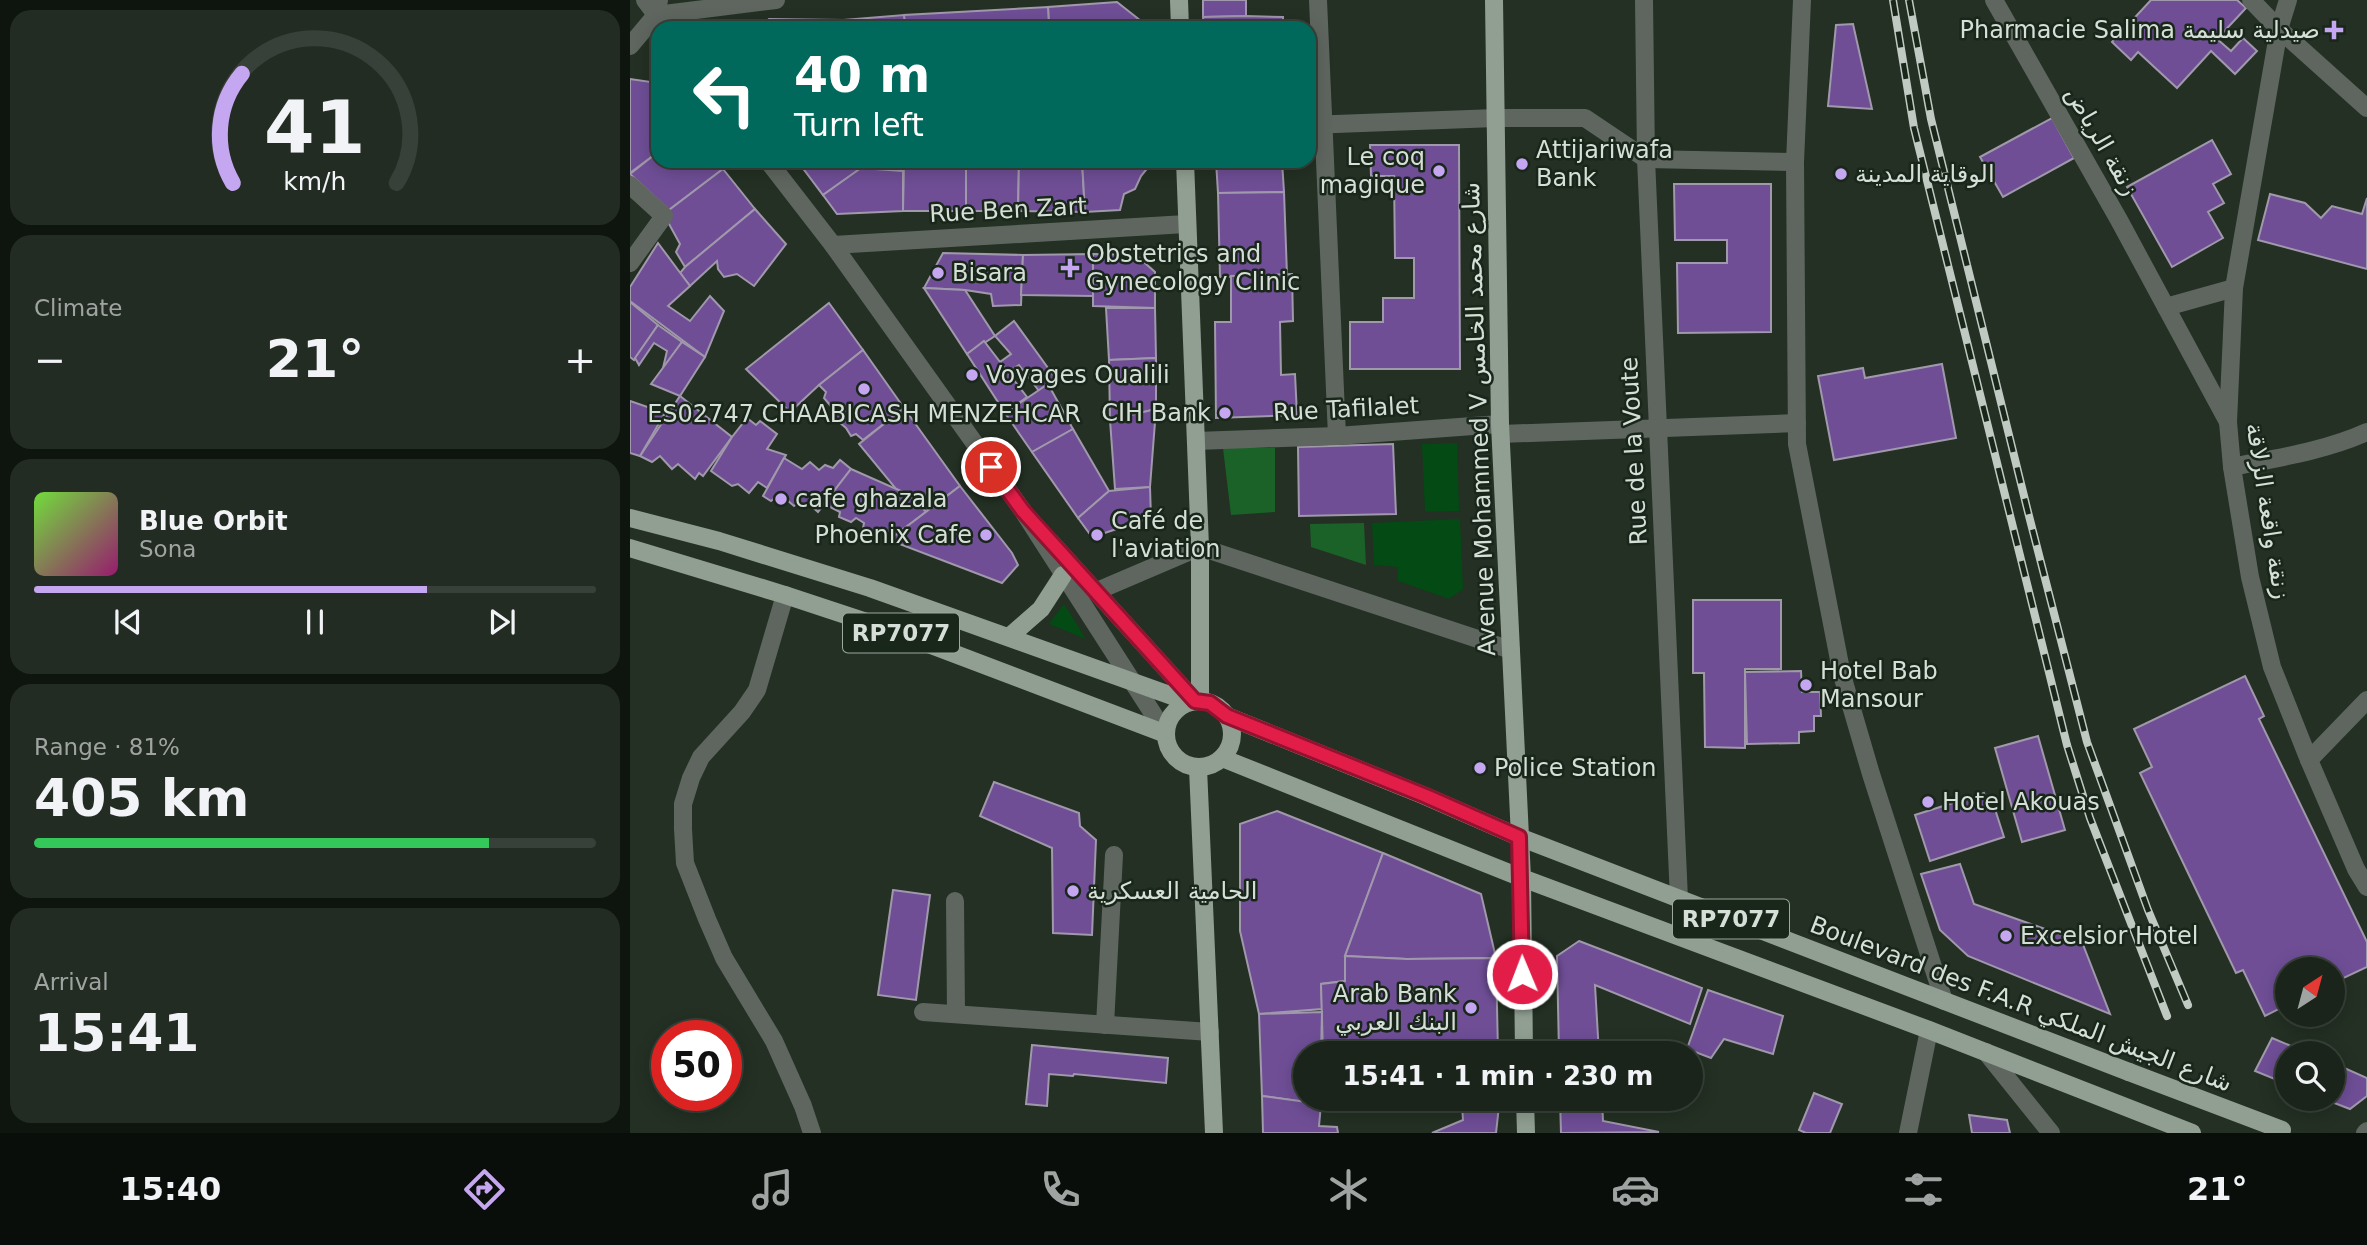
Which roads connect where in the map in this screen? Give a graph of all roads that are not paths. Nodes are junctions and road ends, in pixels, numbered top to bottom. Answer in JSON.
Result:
{"nodes":[{"id":1,"x":776,"y":0,"type":"edge"},
{"id":2,"x":1179,"y":0,"type":"edge"},
{"id":3,"x":1318,"y":0,"type":"edge"},
{"id":4,"x":1494,"y":0,"type":"edge"},
{"id":5,"x":1644,"y":0,"type":"edge"},
{"id":6,"x":1802,"y":0,"type":"edge"},
{"id":7,"x":1994,"y":0,"type":"edge"},
{"id":8,"x":2251,"y":0,"type":"edge"},
{"id":9,"x":2274,"y":0,"type":"edge"},
{"id":10,"x":2288,"y":0,"type":"edge"},
{"id":11,"x":657,"y":11,"type":"edge"},
{"id":12,"x":1180,"y":21,"type":"edge"},
{"id":13,"x":2279,"y":29,"type":"junction"},
{"id":14,"x":630,"y":46,"type":"edge"},
{"id":15,"x":2367,"y":108,"type":"edge"},
{"id":16,"x":1496,"y":118,"type":"junction"},
{"id":17,"x":1316,"y":125,"type":"edge"},
{"id":18,"x":1646,"y":159,"type":"junction"},
{"id":19,"x":1796,"y":162,"type":"junction"},
{"id":20,"x":773,"y":168,"type":"edge"},
{"id":21,"x":1185,"y":168,"type":"edge"},
{"id":22,"x":630,"y":185,"type":"edge"},
{"id":23,"x":1186,"y":224,"type":"junction"},
{"id":24,"x":833,"y":245,"type":"junction"},
{"id":25,"x":630,"y":263,"type":"edge"},
{"id":26,"x":2234,"y":288,"type":"junction"},
{"id":27,"x":2166,"y":307,"type":"junction"},
{"id":28,"x":2228,"y":422,"type":"junction"},
{"id":29,"x":1797,"y":423,"type":"junction"},
{"id":30,"x":1658,"y":428,"type":"junction"},
{"id":31,"x":1500,"y":429,"type":"junction"},
{"id":32,"x":2367,"y":432,"type":"edge"},
{"id":33,"x":1337,"y":436,"type":"junction"},
{"id":34,"x":1196,"y":441,"type":"junction"},
{"id":35,"x":2232,"y":467,"type":"junction"},
{"id":36,"x":1023,"y":511,"type":"junction"},
{"id":37,"x":630,"y":518,"type":"edge"},
{"id":38,"x":1200,"y":547,"type":"junction"},
{"id":39,"x":630,"y":548,"type":"edge"},
{"id":40,"x":1063,"y":575,"type":"junction"},
{"id":41,"x":1097,"y":591,"type":"junction"},
{"id":42,"x":785,"y":595,"type":"junction"},
{"id":43,"x":1009,"y":637,"type":"junction"},
{"id":44,"x":1510,"y":650,"type":"junction"},
{"id":45,"x":1131,"y":680,"type":"junction"},
{"id":46,"x":2367,"y":699,"type":"edge"},
{"id":47,"x":1194,"y":702,"type":"junction"},
{"id":48,"x":1227,"y":716,"type":"junction"},
{"id":49,"x":1166,"y":734,"type":"junction"},
{"id":50,"x":1222,"y":758,"type":"junction"},
{"id":51,"x":2309,"y":760,"type":"junction"},
{"id":52,"x":1198,"y":768,"type":"junction"},
{"id":53,"x":1519,"y":837,"type":"junction"},
{"id":54,"x":1114,"y":855,"type":"dead end"},
{"id":55,"x":1522,"y":878,"type":"junction"},
{"id":56,"x":2367,"y":887,"type":"edge"},
{"id":57,"x":1679,"y":899,"type":"junction"},
{"id":58,"x":955,"y":901,"type":"dead end"},
{"id":59,"x":1944,"y":1001,"type":"junction"},
{"id":60,"x":923,"y":1012,"type":"dead end"},
{"id":61,"x":956,"y":1014,"type":"junction"},
{"id":62,"x":1104,"y":1025,"type":"junction"},
{"id":63,"x":1928,"y":1030,"type":"junction"},
{"id":64,"x":1210,"y":1032,"type":"junction"},
{"id":65,"x":1524,"y":1041,"type":"edge"},
{"id":66,"x":1986,"y":1052,"type":"junction"},
{"id":67,"x":1525,"y":1111,"type":"edge"},
{"id":68,"x":2286,"y":1131,"type":"edge"},
{"id":69,"x":812,"y":1133,"type":"edge"},
{"id":70,"x":1214,"y":1133,"type":"edge"},
{"id":71,"x":1526,"y":1133,"type":"edge"},
{"id":72,"x":1908,"y":1133,"type":"edge"},
{"id":73,"x":2051,"y":1133,"type":"edge"},
{"id":74,"x":2192,"y":1133,"type":"edge"}],
"edges":[{"from":1,"to":11,"type":"street"},
{"from":2,"to":12,"type":"main road"},
{"from":3,"to":17,"type":"street"},
{"from":4,"to":16,"type":"main road","name":"Avenue Mohammed V شارع محمد الخامس"},
{"from":5,"to":18,"type":"street","name":"Rue de la Voute"},
{"from":6,"to":19,"type":"street"},
{"from":7,"to":27,"type":"street","name":"زنقة الرياض"},
{"from":8,"to":13,"type":"street"},
{"from":9,"to":13,"type":"street"},
{"from":10,"to":13,"type":"street","name":"زنقة واقعة الزلاقة"},
{"from":11,"to":14,"type":"street"},
{"from":13,"to":15,"type":"street"},
{"from":13,"to":26,"type":"street","name":"زنقة واقعة الزلاقة"},
{"from":16,"to":17,"type":"street"},
{"from":16,"to":18,"type":"street"},
{"from":16,"to":31,"type":"main road","name":"Avenue Mohammed V شارع محمد الخامس"},
{"from":17,"to":33,"type":"street"},
{"from":18,"to":19,"type":"street"},
{"from":18,"to":30,"type":"street","name":"Rue de la Voute"},
{"from":19,"to":29,"type":"street"},
{"from":20,"to":24,"type":"street"},
{"from":21,"to":23,"type":"main road"},
{"from":22,"to":25,"type":"street"},
{"from":23,"to":24,"type":"street","name":"Rue Ben Zart"},
{"from":23,"to":34,"type":"main road"},
{"from":24,"to":36,"type":"street"},
{"from":26,"to":27,"type":"street"},
{"from":26,"to":28,"type":"street","name":"زنقة واقعة الزلاقة"},
{"from":27,"to":28,"type":"street","name":"زنقة الرياض"},
{"from":28,"to":35,"type":"street","name":"زنقة واقعة الزلاقة"},
{"from":29,"to":30,"type":"street","name":"Rue Tafilalet"},
{"from":29,"to":59,"type":"street"},
{"from":30,"to":31,"type":"street","name":"Rue Tafilalet"},
{"from":30,"to":57,"type":"street","name":"Rue de la Voute"},
{"from":31,"to":33,"type":"street","name":"Rue Tafilalet"},
{"from":31,"to":44,"type":"main road","name":"Avenue Mohammed V شارع محمد الخامس"},
{"from":32,"to":35,"type":"street"},
{"from":33,"to":34,"type":"street","name":"Rue Tafilalet"},
{"from":34,"to":38,"type":"main road"},
{"from":35,"to":51,"type":"street","name":"زنقة واقعة الزلاقة"},
{"from":36,"to":40,"type":"street"},
{"from":36,"to":41,"type":"street"},
{"from":37,"to":43,"type":"main road","number":"RP7077"},
{"from":38,"to":41,"type":"street"},
{"from":38,"to":44,"type":"street"},
{"from":38,"to":47,"type":"main road"},
{"from":39,"to":42,"type":"main road","number":"RP7077"},
{"from":40,"to":43,"type":"main road"},
{"from":40,"to":45,"type":"street"},
{"from":41,"to":47,"type":"street"},
{"from":42,"to":49,"type":"main road","number":"RP7077"},
{"from":42,"to":69,"type":"street"},
{"from":43,"to":45,"type":"main road","number":"RP7077"},
{"from":44,"to":53,"type":"main road","name":"Avenue Mohammed V شارع محمد الخامس"},
{"from":45,"to":47,"type":"main road","number":"RP7077"},
{"from":45,"to":49,"type":"street"},
{"from":46,"to":51,"type":"street"},
{"from":47,"to":48,"type":"main road","number":"RP7077"},
{"from":47,"to":49,"type":"main road"},
{"from":48,"to":50,"type":"main road"},
{"from":48,"to":53,"type":"main road","name":"Boulevard des F.A.R شارع الجيش الملكي","number":"RP7077"},
{"from":49,"to":52,"type":"main road"},
{"from":50,"to":52,"type":"main road"},
{"from":50,"to":55,"type":"main road","number":"RP7077"},
{"from":51,"to":56,"type":"street","name":"زنقة واقعة الزلاقة"},
{"from":52,"to":64,"type":"main road"},
{"from":53,"to":55,"type":"main road","name":"Avenue Mohammed V شارع محمد الخامس"},
{"from":53,"to":57,"type":"main road","name":"Boulevard des F.A.R شارع الجيش الملكي","number":"RP7077"},
{"from":54,"to":62,"type":"street"},
{"from":55,"to":63,"type":"main road","number":"RP7077"},
{"from":55,"to":65,"type":"main road","name":"Avenue Mohammed V شارع محمد الخامس"},
{"from":57,"to":59,"type":"main road","name":"Boulevard des F.A.R شارع الجيش الملكي","number":"RP7077"},
{"from":58,"to":61,"type":"street"},
{"from":59,"to":68,"type":"main road","name":"Boulevard des F.A.R شارع الجيش الملكي","number":"RP7077","bridge":true},
{"from":60,"to":61,"type":"street"},
{"from":61,"to":62,"type":"street"},
{"from":62,"to":64,"type":"street"},
{"from":63,"to":66,"type":"main road","number":"RP7077"},
{"from":63,"to":72,"type":"street"},
{"from":64,"to":70,"type":"main road"},
{"from":66,"to":73,"type":"street"},
{"from":66,"to":74,"type":"main road","number":"RP7077"},
{"from":67,"to":71,"type":"main road"}]}
